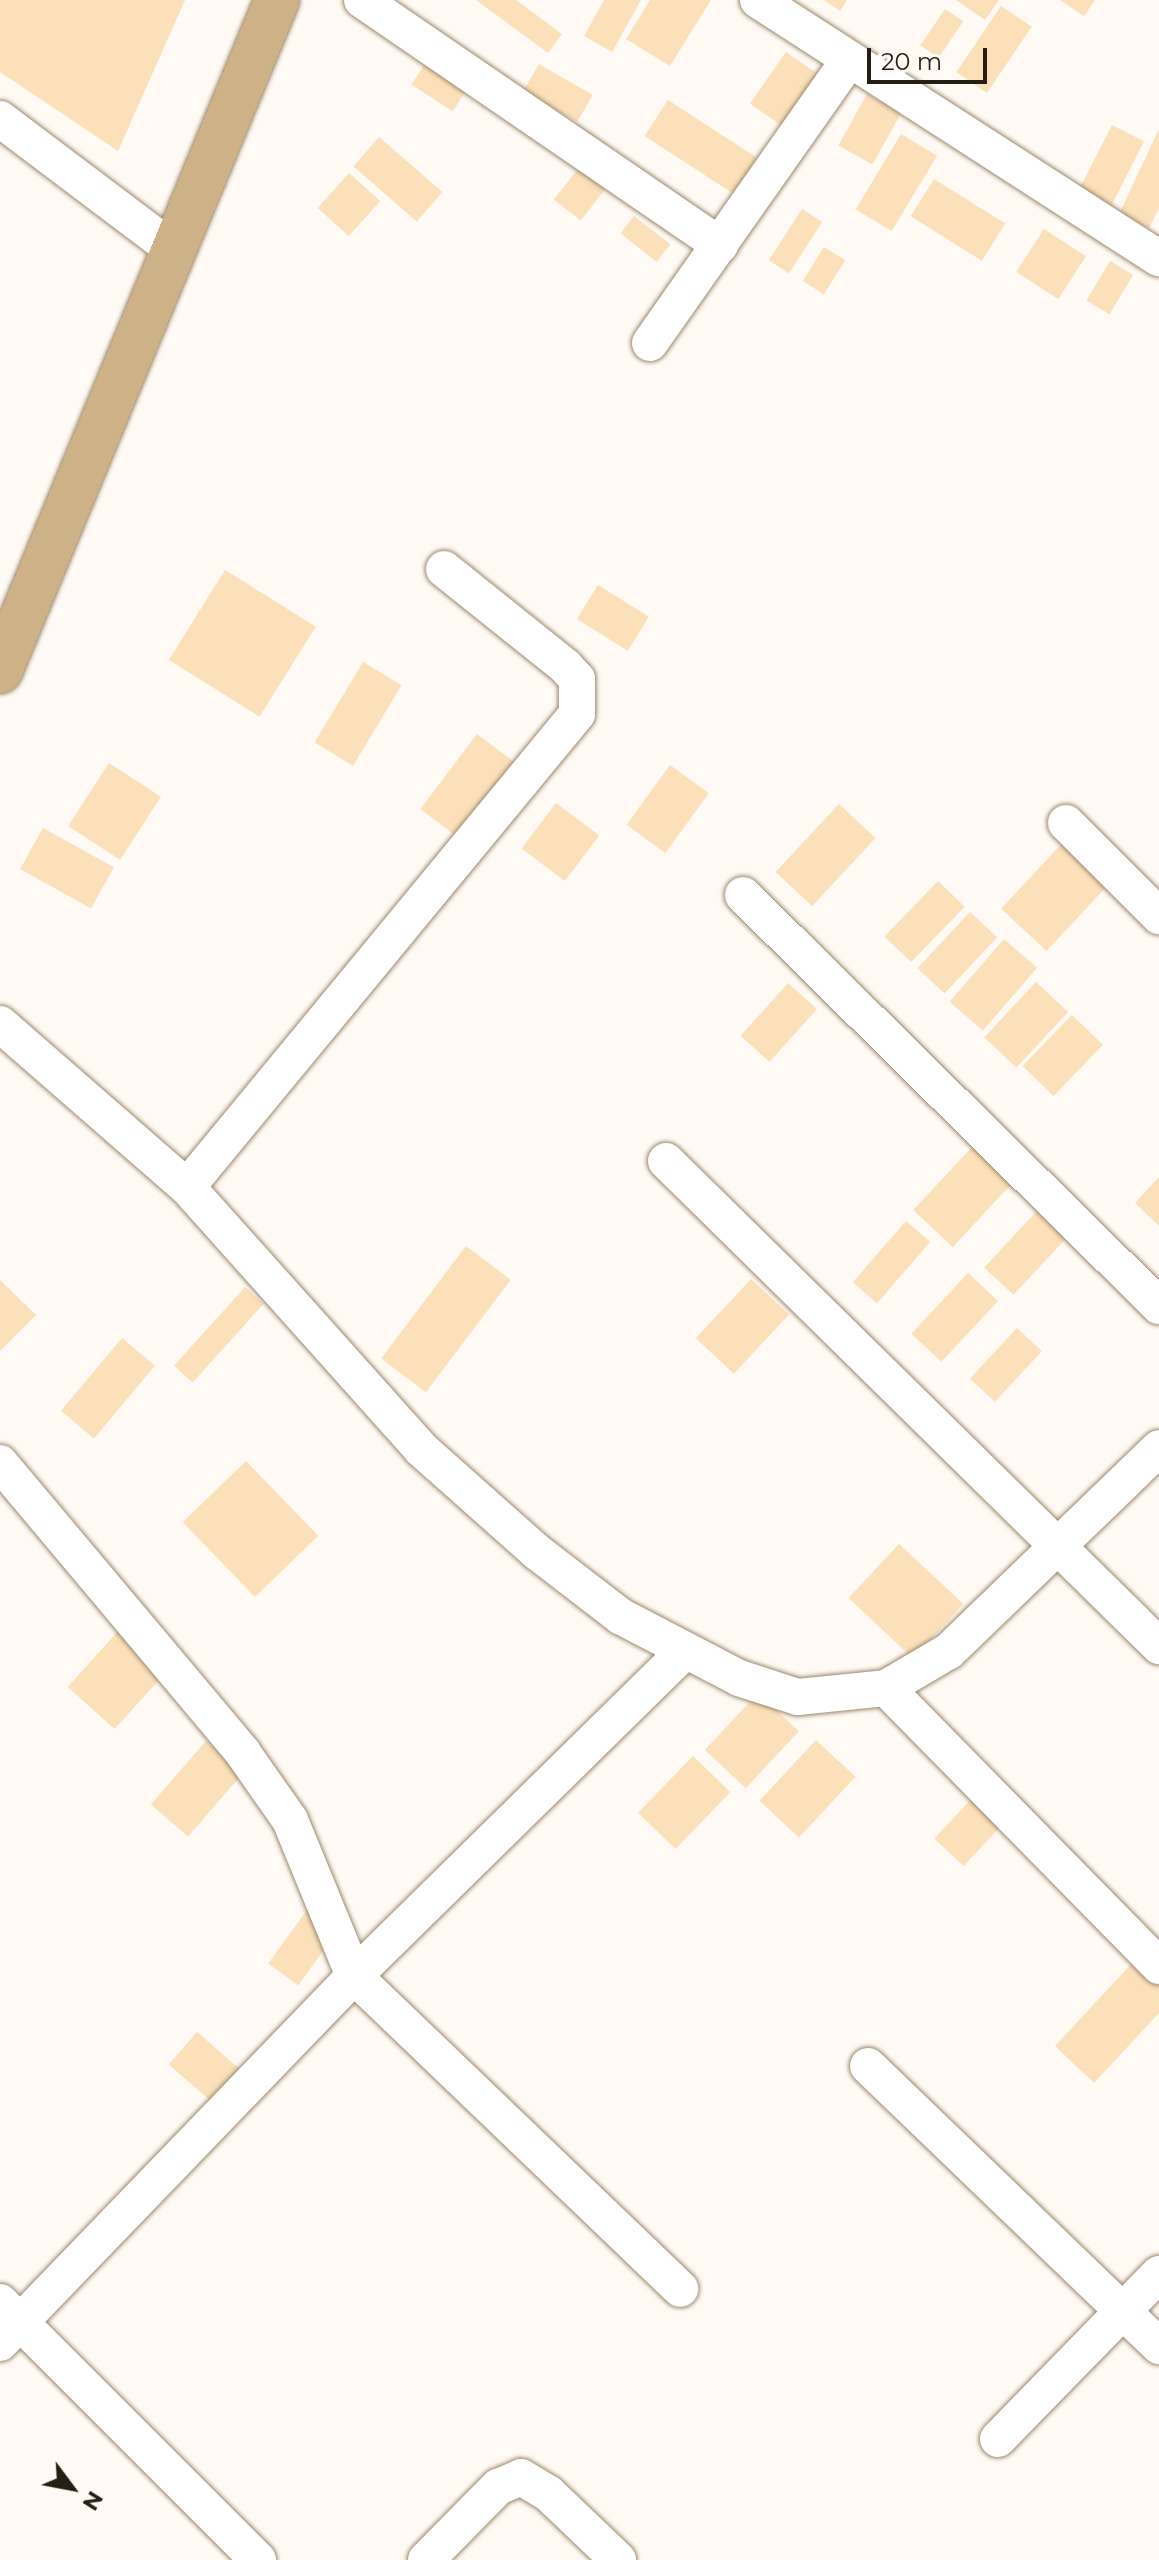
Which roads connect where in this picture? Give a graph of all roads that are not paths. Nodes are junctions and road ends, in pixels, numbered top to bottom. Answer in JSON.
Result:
{"nodes":[{"id":1,"x":277,"y":0,"type":"edge"},
{"id":2,"x":362,"y":0,"type":"edge"},
{"id":3,"x":758,"y":0,"type":"edge"},
{"id":4,"x":849,"y":60,"type":"junction"},
{"id":5,"x":0,"y":119,"type":"edge"},
{"id":6,"x":720,"y":245,"type":"junction"},
{"id":7,"x":174,"y":250,"type":"junction"},
{"id":8,"x":1159,"y":258,"type":"edge"},
{"id":9,"x":650,"y":343,"type":"dead end"},
{"id":10,"x":444,"y":569,"type":"dead end"},
{"id":11,"x":0,"y":671,"type":"edge"},
{"id":12,"x":1066,"y":823,"type":"dead end"},
{"id":13,"x":743,"y":895,"type":"dead end"},
{"id":14,"x":1159,"y":916,"type":"edge"},
{"id":15,"x":0,"y":1024,"type":"edge"},
{"id":16,"x":666,"y":1161,"type":"dead end"},
{"id":17,"x":187,"y":1187,"type":"junction"},
{"id":18,"x":1159,"y":1306,"type":"edge"},
{"id":19,"x":1159,"y":1448,"type":"edge"},
{"id":20,"x":0,"y":1463,"type":"edge"},
{"id":21,"x":1059,"y":1548,"type":"junction"},
{"id":22,"x":1159,"y":1646,"type":"edge"},
{"id":23,"x":684,"y":1652,"type":"junction"},
{"id":24,"x":886,"y":1688,"type":"junction"},
{"id":25,"x":1159,"y":1966,"type":"edge"},
{"id":26,"x":354,"y":1976,"type":"junction"},
{"id":27,"x":868,"y":2066,"type":"dead end"},
{"id":28,"x":1159,"y":2274,"type":"edge"},
{"id":29,"x":680,"y":2289,"type":"dead end"},
{"id":30,"x":1122,"y":2312,"type":"junction"},
{"id":31,"x":6,"y":2323,"type":"edge"},
{"id":32,"x":1159,"y":2346,"type":"edge"},
{"id":33,"x":998,"y":2439,"type":"dead end"},
{"id":34,"x":258,"y":2560,"type":"edge"},
{"id":35,"x":426,"y":2560,"type":"edge"},
{"id":36,"x":618,"y":2560,"type":"edge"}],
"edges":[{"from":1,"to":7,"type":"main road"},
{"from":2,"to":6,"type":"street"},
{"from":3,"to":4,"type":"street"},
{"from":4,"to":6,"type":"street"},
{"from":4,"to":8,"type":"street"},
{"from":5,"to":7,"type":"street"},
{"from":6,"to":9,"type":"street"},
{"from":7,"to":11,"type":"main road"},
{"from":10,"to":17,"type":"street"},
{"from":12,"to":14,"type":"street"},
{"from":13,"to":18,"type":"street"},
{"from":15,"to":17,"type":"street"},
{"from":16,"to":21,"type":"street"},
{"from":17,"to":23,"type":"street"},
{"from":19,"to":21,"type":"street"},
{"from":20,"to":26,"type":"street"},
{"from":21,"to":22,"type":"street"},
{"from":21,"to":24,"type":"street"},
{"from":23,"to":24,"type":"street"},
{"from":23,"to":26,"type":"street"},
{"from":24,"to":25,"type":"street"},
{"from":26,"to":29,"type":"street"},
{"from":26,"to":31,"type":"street"},
{"from":27,"to":30,"type":"street"},
{"from":28,"to":30,"type":"street"},
{"from":30,"to":32,"type":"street"},
{"from":30,"to":33,"type":"street"},
{"from":31,"to":34,"type":"street"},
{"from":35,"to":36,"type":"street"}]}
